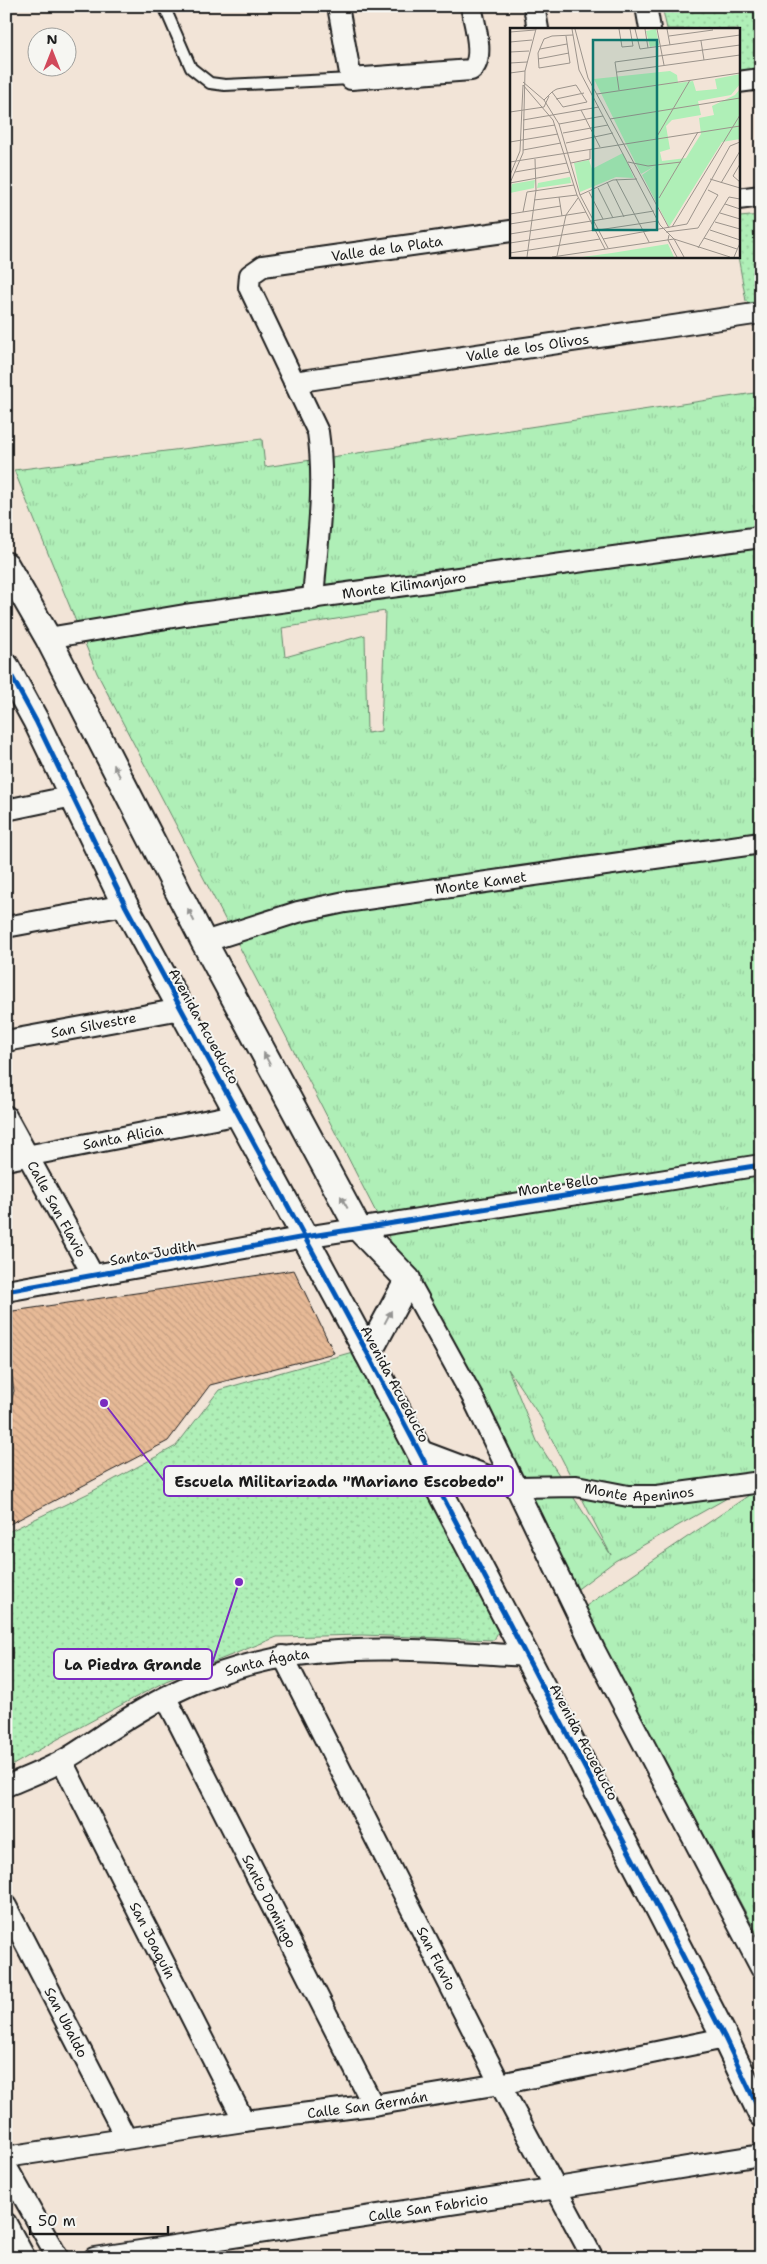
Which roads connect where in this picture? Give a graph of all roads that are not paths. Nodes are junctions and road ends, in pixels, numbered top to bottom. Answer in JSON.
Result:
{"nodes":[{"id":1,"x":164,"y":6,"type":"edge"},
{"id":2,"x":338,"y":6,"type":"edge"},
{"id":3,"x":471,"y":6,"type":"edge"},
{"id":4,"x":534,"y":6,"type":"edge"},
{"id":5,"x":646,"y":6,"type":"edge"},
{"id":6,"x":538,"y":28,"type":"edge"},
{"id":7,"x":650,"y":28,"type":"edge"},
{"id":8,"x":761,"y":78,"type":"edge"},
{"id":9,"x":351,"y":79,"type":"junction"},
{"id":10,"x":740,"y":82,"type":"edge"},
{"id":11,"x":761,"y":196,"type":"edge"},
{"id":12,"x":740,"y":199,"type":"edge"},
{"id":13,"x":510,"y":231,"type":"edge"},
{"id":14,"x":761,"y":313,"type":"edge"},
{"id":15,"x":294,"y":382,"type":"junction"},
{"id":16,"x":761,"y":537,"type":"edge"},
{"id":17,"x":6,"y":565,"type":"edge"},
{"id":18,"x":313,"y":599,"type":"junction"},
{"id":19,"x":48,"y":638,"type":"junction"},
{"id":20,"x":6,"y":666,"type":"edge"},
{"id":21,"x":73,"y":796,"type":"junction"},
{"id":22,"x":6,"y":810,"type":"edge"},
{"id":23,"x":761,"y":843,"type":"edge"},
{"id":24,"x":125,"y":905,"type":"junction"},
{"id":25,"x":6,"y":927,"type":"edge"},
{"id":26,"x":204,"y":942,"type":"junction"},
{"id":27,"x":181,"y":1008,"type":"junction"},
{"id":28,"x":6,"y":1041,"type":"edge"},
{"id":29,"x":240,"y":1114,"type":"junction"},
{"id":30,"x":6,"y":1116,"type":"edge"},
{"id":31,"x":28,"y":1156,"type":"junction"},
{"id":32,"x":6,"y":1160,"type":"edge"},
{"id":33,"x":758,"y":1161,"type":"edge"},
{"id":34,"x":358,"y":1228,"type":"junction"},
{"id":35,"x":305,"y":1237,"type":"junction"},
{"id":36,"x":93,"y":1276,"type":"junction"},
{"id":37,"x":408,"y":1280,"type":"junction"},
{"id":38,"x":6,"y":1291,"type":"edge"},
{"id":39,"x":368,"y":1354,"type":"junction"},
{"id":40,"x":416,"y":1448,"type":"junction"},
{"id":41,"x":761,"y":1482,"type":"edge"},
{"id":42,"x":517,"y":1487,"type":"junction"},
{"id":43,"x":283,"y":1656,"type":"junction"},
{"id":44,"x":526,"y":1656,"type":"junction"},
{"id":45,"x":166,"y":1698,"type":"junction"},
{"id":46,"x":62,"y":1761,"type":"junction"},
{"id":47,"x":6,"y":1786,"type":"edge"},
{"id":48,"x":6,"y":1906,"type":"edge"},
{"id":49,"x":761,"y":1968,"type":"edge"},
{"id":50,"x":725,"y":2038,"type":"junction"},
{"id":51,"x":500,"y":2084,"type":"junction"},
{"id":52,"x":373,"y":2105,"type":"junction"},
{"id":53,"x":761,"y":2114,"type":"edge"},
{"id":54,"x":244,"y":2121,"type":"junction"},
{"id":55,"x":126,"y":2138,"type":"junction"},
{"id":56,"x":761,"y":2155,"type":"edge"},
{"id":57,"x":6,"y":2157,"type":"edge"},
{"id":58,"x":6,"y":2166,"type":"edge"},
{"id":59,"x":557,"y":2188,"type":"junction"},
{"id":60,"x":6,"y":2223,"type":"edge"},
{"id":61,"x":25,"y":2258,"type":"edge"},
{"id":62,"x":58,"y":2258,"type":"edge"},
{"id":63,"x":94,"y":2258,"type":"edge"},
{"id":64,"x":593,"y":2258,"type":"edge"}],
"edges":[{"from":1,"to":9,"type":"lane"},
{"from":2,"to":9,"type":"street"},
{"from":3,"to":9,"type":"street"},
{"from":4,"to":6,"type":"street"},
{"from":5,"to":7,"type":"street"},
{"from":8,"to":10,"type":"street"},
{"from":11,"to":12,"type":"street"},
{"from":13,"to":15,"type":"street","name":"Valle de la Plata"},
{"from":14,"to":15,"type":"street","name":"Valle de los Olivos"},
{"from":15,"to":18,"type":"street"},
{"from":16,"to":18,"type":"street","name":"Monte Kilimanjaro"},
{"from":17,"to":19,"type":"street"},
{"from":18,"to":19,"type":"street","name":"Monte Kilimanjaro"},
{"from":26,"to":19,"type":"street","one_way":true},
{"from":20,"to":21,"type":"street","name":"Avenida Acueducto"},
{"from":21,"to":22,"type":"street"},
{"from":21,"to":24,"type":"street","name":"Avenida Acueducto"},
{"from":23,"to":26,"type":"street","name":"Monte Kamet"},
{"from":24,"to":25,"type":"street"},
{"from":24,"to":27,"type":"street","name":"Avenida Acueducto"},
{"from":34,"to":26,"type":"street","one_way":true},
{"from":27,"to":28,"type":"street","name":"San Silvestre"},
{"from":27,"to":29,"type":"street","name":"Avenida Acueducto"},
{"from":29,"to":31,"type":"street","name":"Santa Alicia"},
{"from":29,"to":35,"type":"street","name":"Avenida Acueducto"},
{"from":30,"to":31,"type":"street","name":"Calle San Flavio"},
{"from":31,"to":32,"type":"street","name":"Santa Alicia"},
{"from":31,"to":36,"type":"street","name":"Calle San Flavio"},
{"from":33,"to":34,"type":"street","name":"Monte Bello"},
{"from":34,"to":35,"type":"street","name":"Monte Bello"},
{"from":34,"to":37,"type":"street"},
{"from":35,"to":36,"type":"street","name":"Santa Judith"},
{"from":35,"to":39,"type":"street","name":"Avenida Acueducto"},
{"from":36,"to":38,"type":"street","name":"Santa Judith"},
{"from":39,"to":37,"type":"street","one_way":true},
{"from":37,"to":42,"type":"street"},
{"from":39,"to":40,"type":"street","name":"Avenida Acueducto"},
{"from":40,"to":42,"type":"street"},
{"from":40,"to":44,"type":"street","name":"Avenida Acueducto"},
{"from":41,"to":42,"type":"street","name":"Monte Apeninos"},
{"from":42,"to":49,"type":"street"},
{"from":43,"to":44,"type":"street","name":"Santa Ágata"},
{"from":43,"to":45,"type":"street","name":"Santa Ágata"},
{"from":43,"to":51,"type":"street","name":"San Flavio"},
{"from":44,"to":50,"type":"street","name":"Avenida Acueducto"},
{"from":45,"to":46,"type":"street","name":"Santa Ágata"},
{"from":45,"to":52,"type":"street","name":"Santo Domingo"},
{"from":46,"to":47,"type":"street","name":"Santa Ágata"},
{"from":46,"to":54,"type":"street","name":"San Joaquín"},
{"from":48,"to":55,"type":"street","name":"San Ubaldo"},
{"from":50,"to":51,"type":"street","name":"Calle San Germán"},
{"from":50,"to":53,"type":"street","name":"Avenida Acueducto"},
{"from":51,"to":52,"type":"street","name":"Calle San Germán"},
{"from":51,"to":59,"type":"street","name":"San Flavio"},
{"from":52,"to":54,"type":"street","name":"Calle San Germán"},
{"from":54,"to":55,"type":"street","name":"Calle San Germán"},
{"from":55,"to":57,"type":"street","name":"Calle San Germán"},
{"from":56,"to":59,"type":"street","name":"Calle San Fabricio"},
{"from":58,"to":62,"type":"street"},
{"from":59,"to":63,"type":"street","name":"Calle San Fabricio"},
{"from":59,"to":64,"type":"street","name":"San Flavio"},
{"from":60,"to":61,"type":"street"}]}
